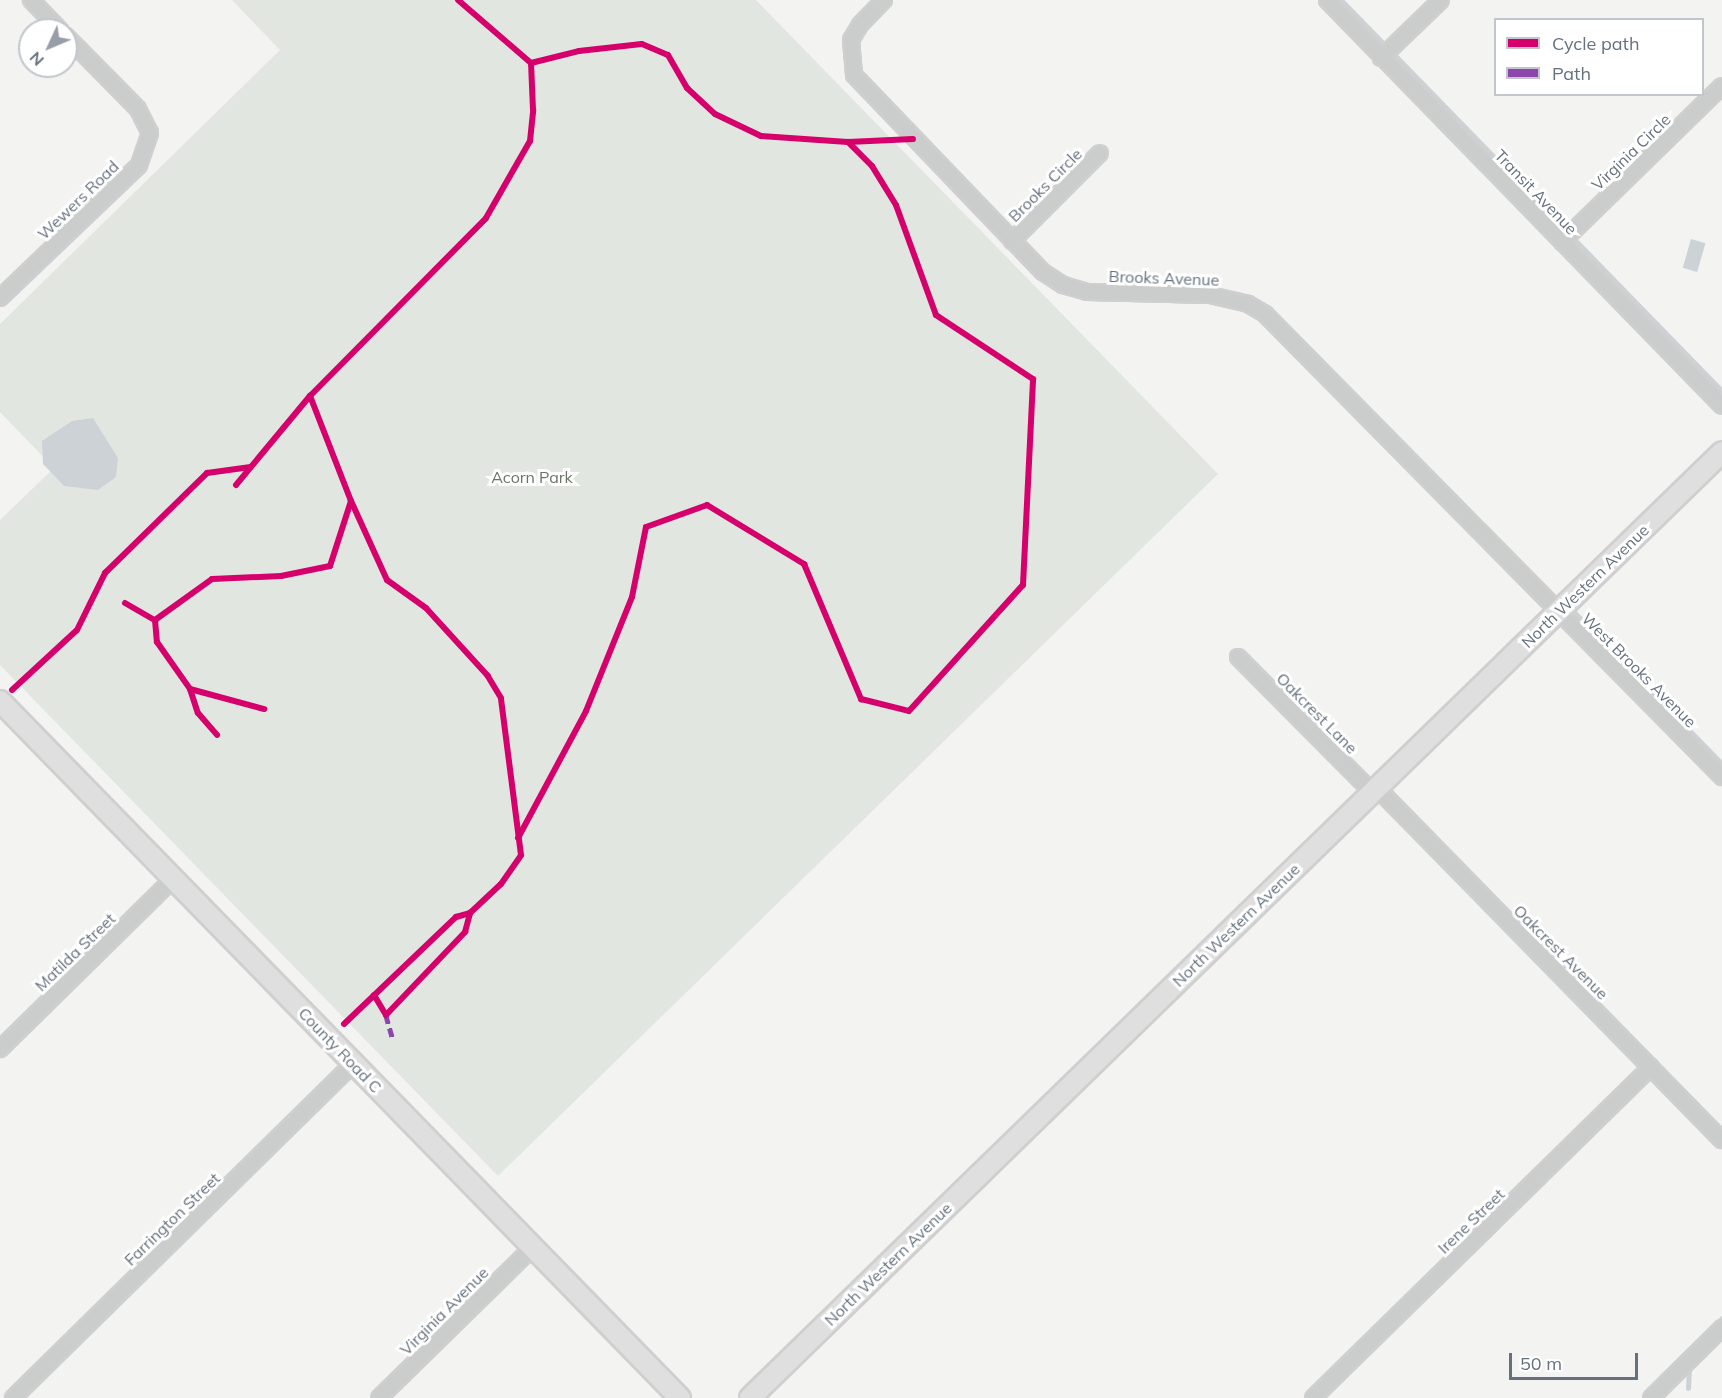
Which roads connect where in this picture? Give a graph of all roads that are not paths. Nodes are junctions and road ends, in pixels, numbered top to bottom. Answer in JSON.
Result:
{"nodes":[{"id":1,"x":31,"y":0,"type":"edge"},
{"id":2,"x":884,"y":0,"type":"edge"},
{"id":3,"x":1327,"y":0,"type":"edge"},
{"id":4,"x":1441,"y":0,"type":"edge"},
{"id":5,"x":48,"y":18,"type":"edge"},
{"id":6,"x":78,"y":48,"type":"edge"},
{"id":7,"x":1381,"y":58,"type":"junction"},
{"id":8,"x":1722,"y":86,"type":"edge"},
{"id":9,"x":1100,"y":153,"type":"dead end"},
{"id":10,"x":1012,"y":241,"type":"junction"},
{"id":11,"x":1562,"y":242,"type":"junction"},
{"id":12,"x":0,"y":298,"type":"edge"},
{"id":13,"x":1722,"y":406,"type":"edge"},
{"id":14,"x":1722,"y":452,"type":"edge"},
{"id":15,"x":1558,"y":612,"type":"junction"},
{"id":16,"x":1238,"y":657,"type":"dead end"},
{"id":17,"x":0,"y":701,"type":"edge"},
{"id":18,"x":1722,"y":777,"type":"edge"},
{"id":19,"x":1375,"y":791,"type":"junction"},
{"id":20,"x":173,"y":879,"type":"junction"},
{"id":21,"x":0,"y":1049,"type":"edge"},
{"id":22,"x":353,"y":1064,"type":"junction"},
{"id":23,"x":1651,"y":1067,"type":"junction"},
{"id":24,"x":1722,"y":1140,"type":"edge"},
{"id":25,"x":532,"y":1247,"type":"junction"},
{"id":26,"x":1722,"y":1328,"type":"edge"},
{"id":27,"x":13,"y":1398,"type":"edge"},
{"id":28,"x":380,"y":1398,"type":"edge"},
{"id":29,"x":680,"y":1398,"type":"edge"},
{"id":30,"x":750,"y":1398,"type":"edge"},
{"id":31,"x":1313,"y":1398,"type":"edge"},
{"id":32,"x":1651,"y":1398,"type":"edge"}],
"edges":[{"from":1,"to":5,"type":"street"},
{"from":2,"to":10,"type":"street","name":"Brooks Avenue"},
{"from":3,"to":7,"type":"street","name":"Transit Avenue"},
{"from":4,"to":7,"type":"street"},
{"from":6,"to":12,"type":"street","name":"Wewers Road"},
{"from":7,"to":11,"type":"street","name":"Transit Avenue"},
{"from":8,"to":11,"type":"street","name":"Virginia Circle"},
{"from":9,"to":10,"type":"street","name":"Brooks Circle"},
{"from":10,"to":15,"type":"street","name":"Brooks Avenue"},
{"from":11,"to":13,"type":"street","name":"Transit Avenue"},
{"from":14,"to":15,"type":"street","name":"North Western Avenue"},
{"from":15,"to":18,"type":"street","name":"West Brooks Avenue"},
{"from":15,"to":19,"type":"street","name":"North Western Avenue"},
{"from":16,"to":19,"type":"street","name":"Oakcrest Lane"},
{"from":17,"to":20,"type":"street","name":"County Road C"},
{"from":19,"to":23,"type":"street","name":"Oakcrest Avenue"},
{"from":19,"to":30,"type":"street","name":"North Western Avenue"},
{"from":20,"to":21,"type":"street","name":"Matilda Street"},
{"from":20,"to":22,"type":"street","name":"County Road C"},
{"from":22,"to":25,"type":"street","name":"County Road C"},
{"from":22,"to":27,"type":"street","name":"Farrington Street"},
{"from":23,"to":24,"type":"street","name":"Oakcrest Avenue"},
{"from":23,"to":31,"type":"street","name":"Irene Street"},
{"from":25,"to":28,"type":"street","name":"Virginia Avenue"},
{"from":25,"to":29,"type":"street","name":"County Road C"},
{"from":26,"to":32,"type":"street"}]}
